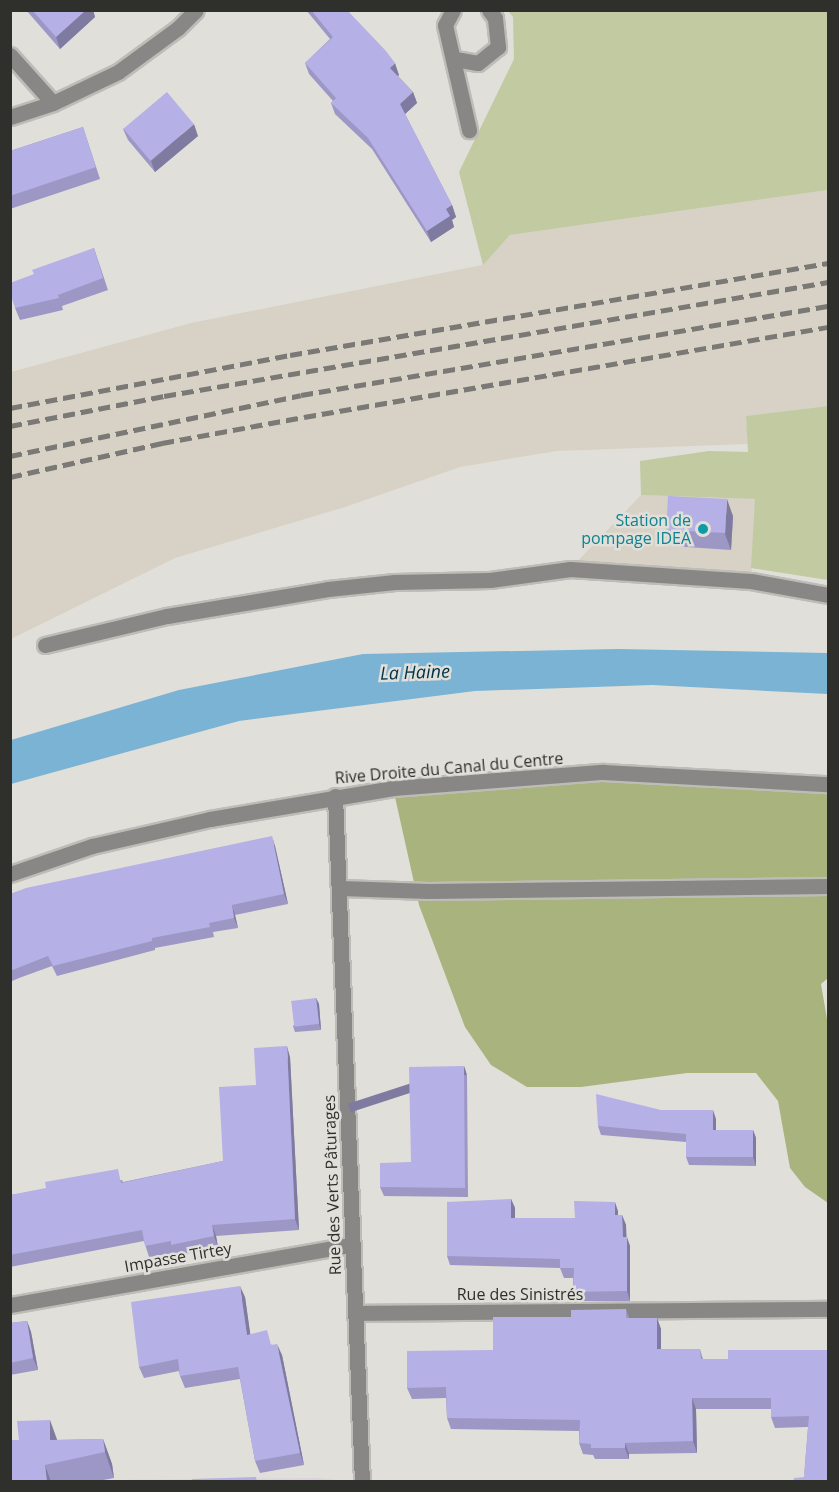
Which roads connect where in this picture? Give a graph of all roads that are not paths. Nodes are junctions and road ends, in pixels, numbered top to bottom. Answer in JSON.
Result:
{"nodes":[{"id":1,"x":196,"y":10,"type":"edge"},
{"id":2,"x":453,"y":10,"type":"edge"},
{"id":3,"x":489,"y":10,"type":"edge"},
{"id":4,"x":10,"y":55,"type":"edge"},
{"id":5,"x":455,"y":59,"type":"junction"},
{"id":6,"x":53,"y":103,"type":"junction"},
{"id":7,"x":10,"y":117,"type":"edge"},
{"id":8,"x":469,"y":130,"type":"dead end"},
{"id":9,"x":828,"y":595,"type":"edge"},
{"id":10,"x":45,"y":645,"type":"dead end"},
{"id":11,"x":828,"y":784,"type":"edge"},
{"id":12,"x":335,"y":796,"type":"junction"},
{"id":13,"x":10,"y":874,"type":"edge"},
{"id":14,"x":828,"y":886,"type":"edge"},
{"id":15,"x":340,"y":888,"type":"junction"},
{"id":16,"x":352,"y":1245,"type":"junction"},
{"id":17,"x":10,"y":1305,"type":"edge"},
{"id":18,"x":828,"y":1310,"type":"edge"},
{"id":19,"x":355,"y":1313,"type":"junction"},
{"id":20,"x":362,"y":1482,"type":"edge"}],
"edges":[{"from":1,"to":6,"type":"street"},
{"from":2,"to":5,"type":"street"},
{"from":3,"to":5,"type":"street"},
{"from":4,"to":6,"type":"street"},
{"from":5,"to":8,"type":"street"},
{"from":6,"to":7,"type":"street"},
{"from":9,"to":10,"type":"street"},
{"from":11,"to":12,"type":"street","name":"Rive Droite du Canal du Centre"},
{"from":12,"to":13,"type":"street","name":"Rive Droite du Canal du Centre"},
{"from":12,"to":15,"type":"street","name":"Rue des Verts Pâturages"},
{"from":14,"to":15,"type":"street"},
{"from":15,"to":16,"type":"street","name":"Rue des Verts Pâturages"},
{"from":16,"to":17,"type":"street","name":"Impasse Tirtey"},
{"from":16,"to":19,"type":"street","name":"Rue des Verts Pâturages"},
{"from":18,"to":19,"type":"street","name":"Rue des Sinistrés"},
{"from":19,"to":20,"type":"street","name":"Rue des Verts Pâturages"}]}
